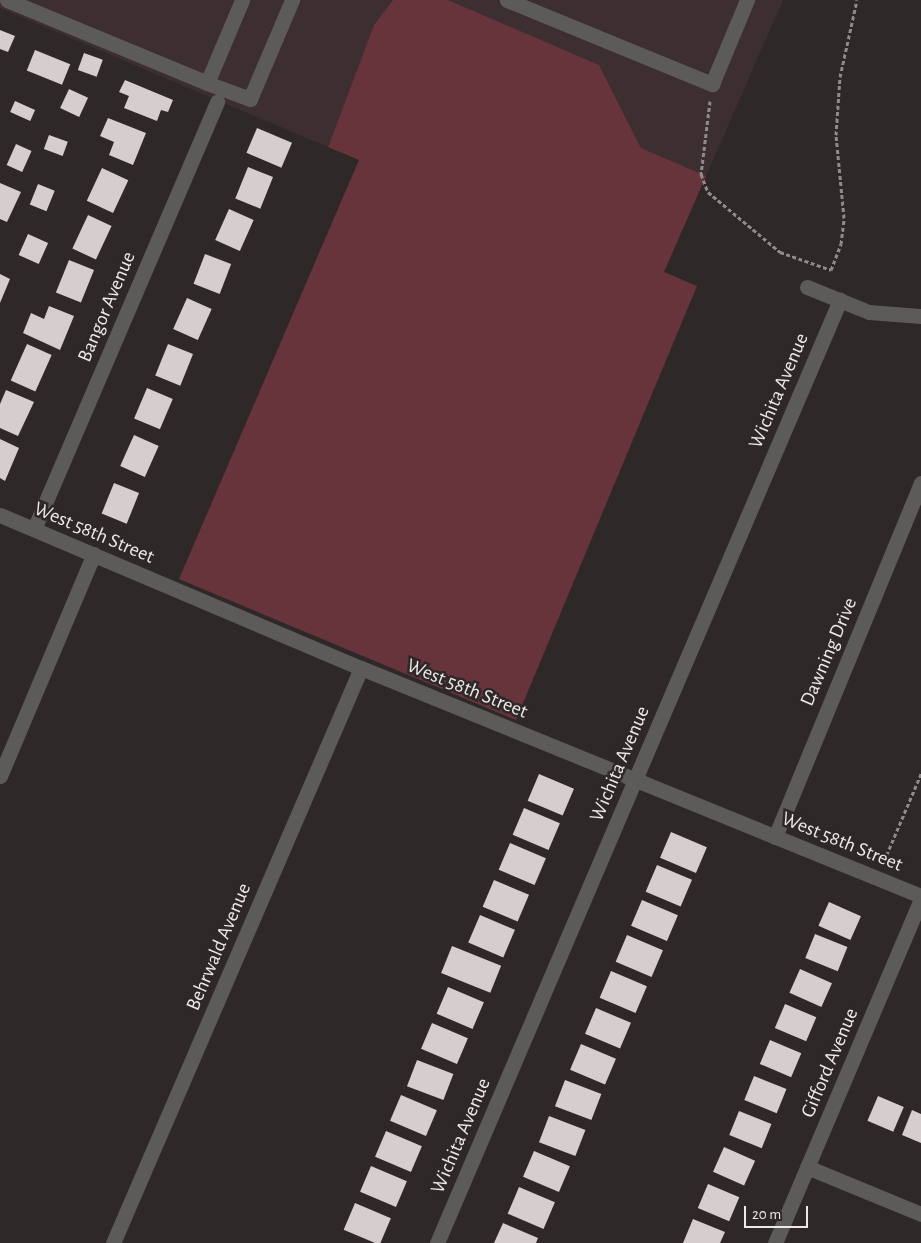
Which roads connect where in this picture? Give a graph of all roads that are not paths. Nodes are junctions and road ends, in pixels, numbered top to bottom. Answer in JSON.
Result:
{"nodes":[{"id":1,"x":7,"y":0,"type":"edge"},
{"id":2,"x":242,"y":0,"type":"edge"},
{"id":3,"x":292,"y":0,"type":"edge"},
{"id":4,"x":507,"y":0,"type":"edge"},
{"id":5,"x":747,"y":0,"type":"edge"},
{"id":6,"x":207,"y":83,"type":"junction"},
{"id":7,"x":217,"y":102,"type":"dead end"},
{"id":8,"x":808,"y":287,"type":"dead end"},
{"id":9,"x":840,"y":300,"type":"junction"},
{"id":10,"x":921,"y":316,"type":"edge"},
{"id":11,"x":921,"y":483,"type":"edge"},
{"id":12,"x":0,"y":515,"type":"edge"},
{"id":13,"x":34,"y":528,"type":"junction"},
{"id":14,"x":94,"y":554,"type":"junction"},
{"id":15,"x":362,"y":668,"type":"junction"},
{"id":16,"x":0,"y":776,"type":"edge"},
{"id":17,"x":636,"y":780,"type":"junction"},
{"id":18,"x":774,"y":837,"type":"junction"},
{"id":19,"x":921,"y":897,"type":"edge"},
{"id":20,"x":807,"y":1167,"type":"junction"},
{"id":21,"x":921,"y":1214,"type":"edge"},
{"id":22,"x":112,"y":1243,"type":"edge"},
{"id":23,"x":437,"y":1243,"type":"edge"},
{"id":24,"x":775,"y":1243,"type":"edge"}],
"edges":[{"from":1,"to":6,"type":"street"},
{"from":2,"to":6,"type":"street"},
{"from":3,"to":6,"type":"street"},
{"from":4,"to":5,"type":"street"},
{"from":7,"to":13,"type":"street","name":"Bangor Avenue"},
{"from":8,"to":9,"type":"street"},
{"from":9,"to":10,"type":"street"},
{"from":9,"to":17,"type":"street","name":"Wichita Avenue"},
{"from":11,"to":18,"type":"street","name":"Dawning Drive"},
{"from":12,"to":13,"type":"street","name":"West 58th Street"},
{"from":13,"to":14,"type":"street","name":"West 58th Street"},
{"from":14,"to":15,"type":"street","name":"West 58th Street"},
{"from":14,"to":16,"type":"street"},
{"from":15,"to":17,"type":"street","name":"West 58th Street"},
{"from":15,"to":22,"type":"street","name":"Behrwald Avenue"},
{"from":17,"to":18,"type":"street","name":"West 58th Street"},
{"from":17,"to":23,"type":"street","name":"Wichita Avenue"},
{"from":18,"to":19,"type":"street","name":"West 58th Street"},
{"from":19,"to":20,"type":"street","name":"Gifford Avenue"},
{"from":20,"to":21,"type":"street"},
{"from":20,"to":24,"type":"street","name":"Gifford Avenue"}]}
